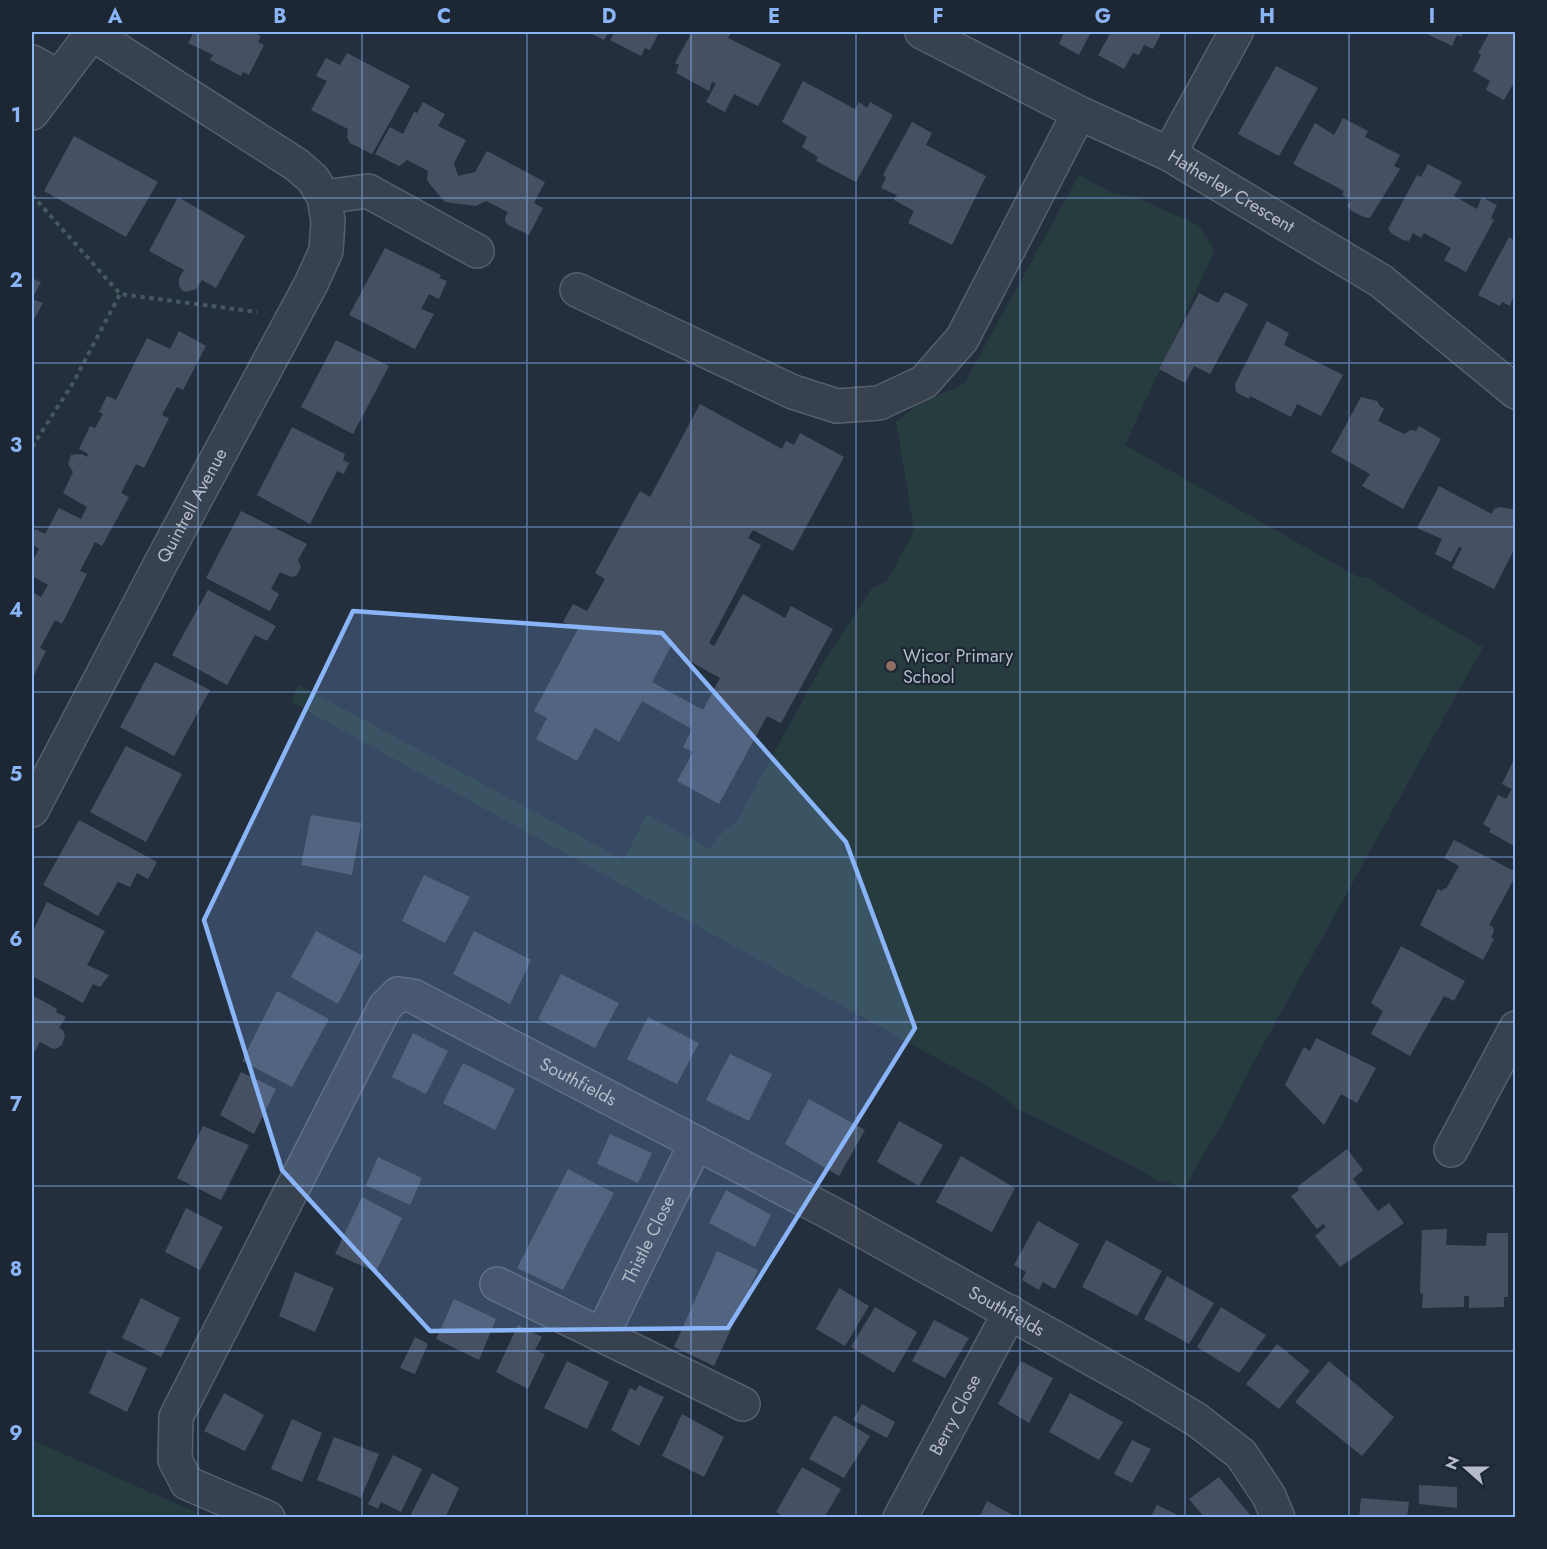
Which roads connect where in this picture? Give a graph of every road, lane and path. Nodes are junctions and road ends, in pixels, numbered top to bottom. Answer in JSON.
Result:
{"nodes":[{"id":1,"x":92,"y":32,"type":"edge"},
{"id":2,"x":922,"y":32,"type":"edge"},
{"id":3,"x":1236,"y":32,"type":"edge"},
{"id":4,"x":45,"y":69,"type":"edge"},
{"id":5,"x":1079,"y":113,"type":"junction"},
{"id":6,"x":32,"y":114,"type":"edge"},
{"id":7,"x":1169,"y":154,"type":"junction"},
{"id":8,"x":32,"y":195,"type":"edge"},
{"id":9,"x":324,"y":197,"type":"junction"},
{"id":10,"x":477,"y":251,"type":"dead end"},
{"id":11,"x":577,"y":290,"type":"dead end"},
{"id":12,"x":120,"y":294,"type":"junction"},
{"id":13,"x":293,"y":316,"type":"junction"},
{"id":14,"x":1515,"y":392,"type":"edge"},
{"id":15,"x":32,"y":447,"type":"edge"},
{"id":16,"x":32,"y":810,"type":"edge"},
{"id":17,"x":1515,"y":1028,"type":"edge"},
{"id":18,"x":696,"y":1143,"type":"junction"},
{"id":19,"x":1451,"y":1150,"type":"dead end"},
{"id":20,"x":497,"y":1284,"type":"dead end"},
{"id":21,"x":1010,"y":1312,"type":"junction"},
{"id":22,"x":602,"y":1335,"type":"junction"},
{"id":23,"x":743,"y":1404,"type":"dead end"},
{"id":24,"x":268,"y":1518,"type":"edge"},
{"id":25,"x":900,"y":1518,"type":"edge"},
{"id":26,"x":1278,"y":1518,"type":"edge"}],
"edges":[{"from":1,"to":4,"type":"street"},
{"from":1,"to":9,"type":"street","name":"Quintrell Avenue"},
{"from":2,"to":5,"type":"street","name":"Hatherley Crescent"},
{"from":3,"to":7,"type":"street"},
{"from":4,"to":6,"type":"street"},
{"from":5,"to":7,"type":"street","name":"Hatherley Crescent"},
{"from":5,"to":11,"type":"street"},
{"from":7,"to":14,"type":"street","name":"Hatherley Crescent"},
{"from":8,"to":12,"type":"path"},
{"from":9,"to":10,"type":"street"},
{"from":9,"to":13,"type":"street","name":"Quintrell Avenue"},
{"from":12,"to":13,"type":"path"},
{"from":12,"to":15,"type":"path"},
{"from":13,"to":16,"type":"street","name":"Quintrell Avenue"},
{"from":17,"to":19,"type":"street"},
{"from":18,"to":21,"type":"street","name":"Southfields"},
{"from":18,"to":22,"type":"street","name":"Thistle Close"},
{"from":18,"to":24,"type":"street","name":"Southfields"},
{"from":20,"to":22,"type":"street"},
{"from":21,"to":25,"type":"street","name":"Berry Close"},
{"from":21,"to":26,"type":"street","name":"Southfields"},
{"from":22,"to":23,"type":"street"}]}
